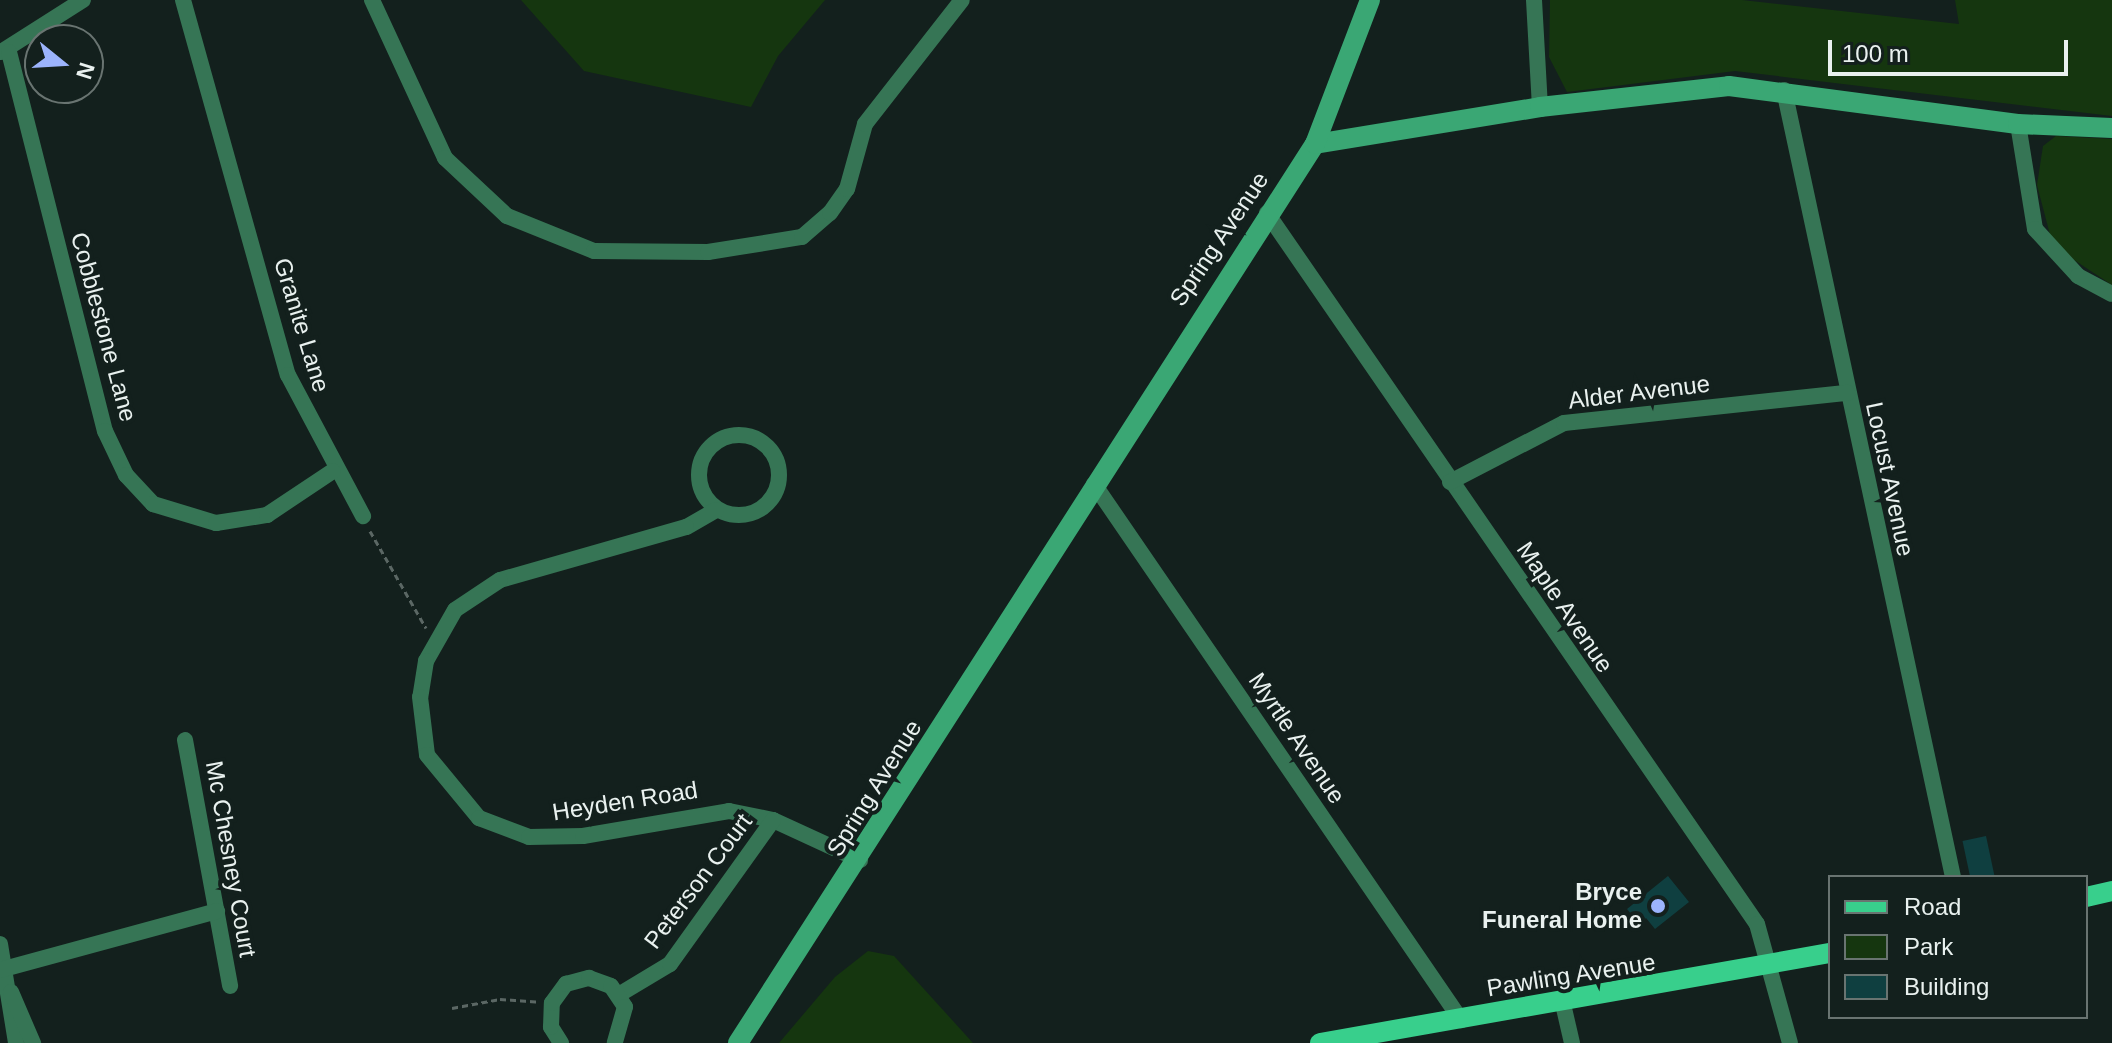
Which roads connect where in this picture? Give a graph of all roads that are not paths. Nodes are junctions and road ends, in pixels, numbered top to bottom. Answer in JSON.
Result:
{"nodes":[{"id":1,"x":83,"y":0,"type":"edge"},
{"id":2,"x":183,"y":0,"type":"edge"},
{"id":3,"x":372,"y":0,"type":"edge"},
{"id":4,"x":962,"y":0,"type":"edge"},
{"id":5,"x":1370,"y":0,"type":"edge"},
{"id":6,"x":1534,"y":0,"type":"edge"},
{"id":7,"x":4,"y":52,"type":"edge"},
{"id":8,"x":1784,"y":90,"type":"junction"},
{"id":9,"x":1540,"y":107,"type":"junction"},
{"id":10,"x":2018,"y":124,"type":"junction"},
{"id":11,"x":2112,"y":128,"type":"edge"},
{"id":12,"x":1315,"y":144,"type":"junction"},
{"id":13,"x":1267,"y":213,"type":"junction"},
{"id":14,"x":2112,"y":294,"type":"edge"},
{"id":15,"x":1847,"y":393,"type":"junction"},
{"id":16,"x":333,"y":471,"type":"junction"},
{"id":17,"x":1450,"y":482,"type":"junction"},
{"id":18,"x":1094,"y":484,"type":"junction"},
{"id":19,"x":716,"y":510,"type":"junction"},
{"id":20,"x":363,"y":516,"type":"road end"},
{"id":21,"x":185,"y":740,"type":"dead end"},
{"id":22,"x":773,"y":820,"type":"junction"},
{"id":23,"x":860,"y":860,"type":"junction"},
{"id":24,"x":1953,"y":875,"type":"edge"},
{"id":25,"x":2112,"y":891,"type":"edge"},
{"id":26,"x":2088,"y":897,"type":"edge"},
{"id":27,"x":217,"y":911,"type":"junction"},
{"id":28,"x":0,"y":944,"type":"edge"},
{"id":29,"x":1828,"y":953,"type":"edge"},
{"id":30,"x":1773,"y":966,"type":"junction"},
{"id":31,"x":3,"y":969,"type":"edge"},
{"id":32,"x":230,"y":986,"type":"dead end"},
{"id":33,"x":11,"y":992,"type":"junction"},
{"id":34,"x":620,"y":994,"type":"junction"},
{"id":35,"x":1563,"y":1004,"type":"junction"},
{"id":36,"x":1461,"y":1020,"type":"junction"},
{"id":37,"x":16,"y":1043,"type":"edge"},
{"id":38,"x":33,"y":1043,"type":"edge"},
{"id":39,"x":561,"y":1043,"type":"edge"},
{"id":40,"x":615,"y":1043,"type":"edge"},
{"id":41,"x":738,"y":1043,"type":"edge"},
{"id":42,"x":1320,"y":1043,"type":"edge"},
{"id":43,"x":1572,"y":1043,"type":"edge"},
{"id":44,"x":1790,"y":1043,"type":"edge"}],
"edges":[{"from":1,"to":7,"type":"street"},
{"from":2,"to":16,"type":"street","name":"Granite Lane"},
{"from":3,"to":4,"type":"street"},
{"from":5,"to":12,"type":"street","name":"Spring Avenue"},
{"from":6,"to":9,"type":"street"},
{"from":7,"to":16,"type":"street","name":"Cobblestone Lane"},
{"from":8,"to":9,"type":"street"},
{"from":8,"to":10,"type":"street"},
{"from":8,"to":15,"type":"street","name":"Locust Avenue"},
{"from":9,"to":12,"type":"street"},
{"from":10,"to":11,"type":"street"},
{"from":10,"to":14,"type":"street"},
{"from":12,"to":13,"type":"street","name":"Spring Avenue"},
{"from":13,"to":17,"type":"street","name":"Maple Avenue"},
{"from":13,"to":18,"type":"street","name":"Spring Avenue"},
{"from":15,"to":17,"type":"street","name":"Alder Avenue"},
{"from":15,"to":24,"type":"street","name":"Locust Avenue"},
{"from":16,"to":20,"type":"street","name":"Granite Lane"},
{"from":17,"to":30,"type":"street","name":"Maple Avenue"},
{"from":18,"to":23,"type":"street","name":"Spring Avenue"},
{"from":18,"to":36,"type":"street","name":"Myrtle Avenue"},
{"from":19,"to":19,"type":"street","name":"Heyden Road"},
{"from":19,"to":22,"type":"street","name":"Heyden Road"},
{"from":21,"to":27,"type":"street","name":"Mc Chesney Court"},
{"from":22,"to":23,"type":"street","name":"Heyden Road"},
{"from":22,"to":34,"type":"street","name":"Peterson Court"},
{"from":23,"to":41,"type":"street","name":"Spring Avenue"},
{"from":25,"to":26,"type":"main road"},
{"from":27,"to":31,"type":"street"},
{"from":27,"to":32,"type":"street","name":"Mc Chesney Court"},
{"from":28,"to":31,"type":"street"},
{"from":29,"to":30,"type":"main road","name":"Pawling Avenue"},
{"from":30,"to":35,"type":"main road","name":"Pawling Avenue"},
{"from":30,"to":44,"type":"street","name":"Maple Avenue"},
{"from":31,"to":33,"type":"street"},
{"from":33,"to":37,"type":"street"},
{"from":33,"to":38,"type":"street"},
{"from":34,"to":39,"type":"street"},
{"from":34,"to":40,"type":"street"},
{"from":35,"to":36,"type":"main road","name":"Pawling Avenue"},
{"from":35,"to":43,"type":"street"},
{"from":36,"to":42,"type":"main road","name":"Pawling Avenue"}]}
